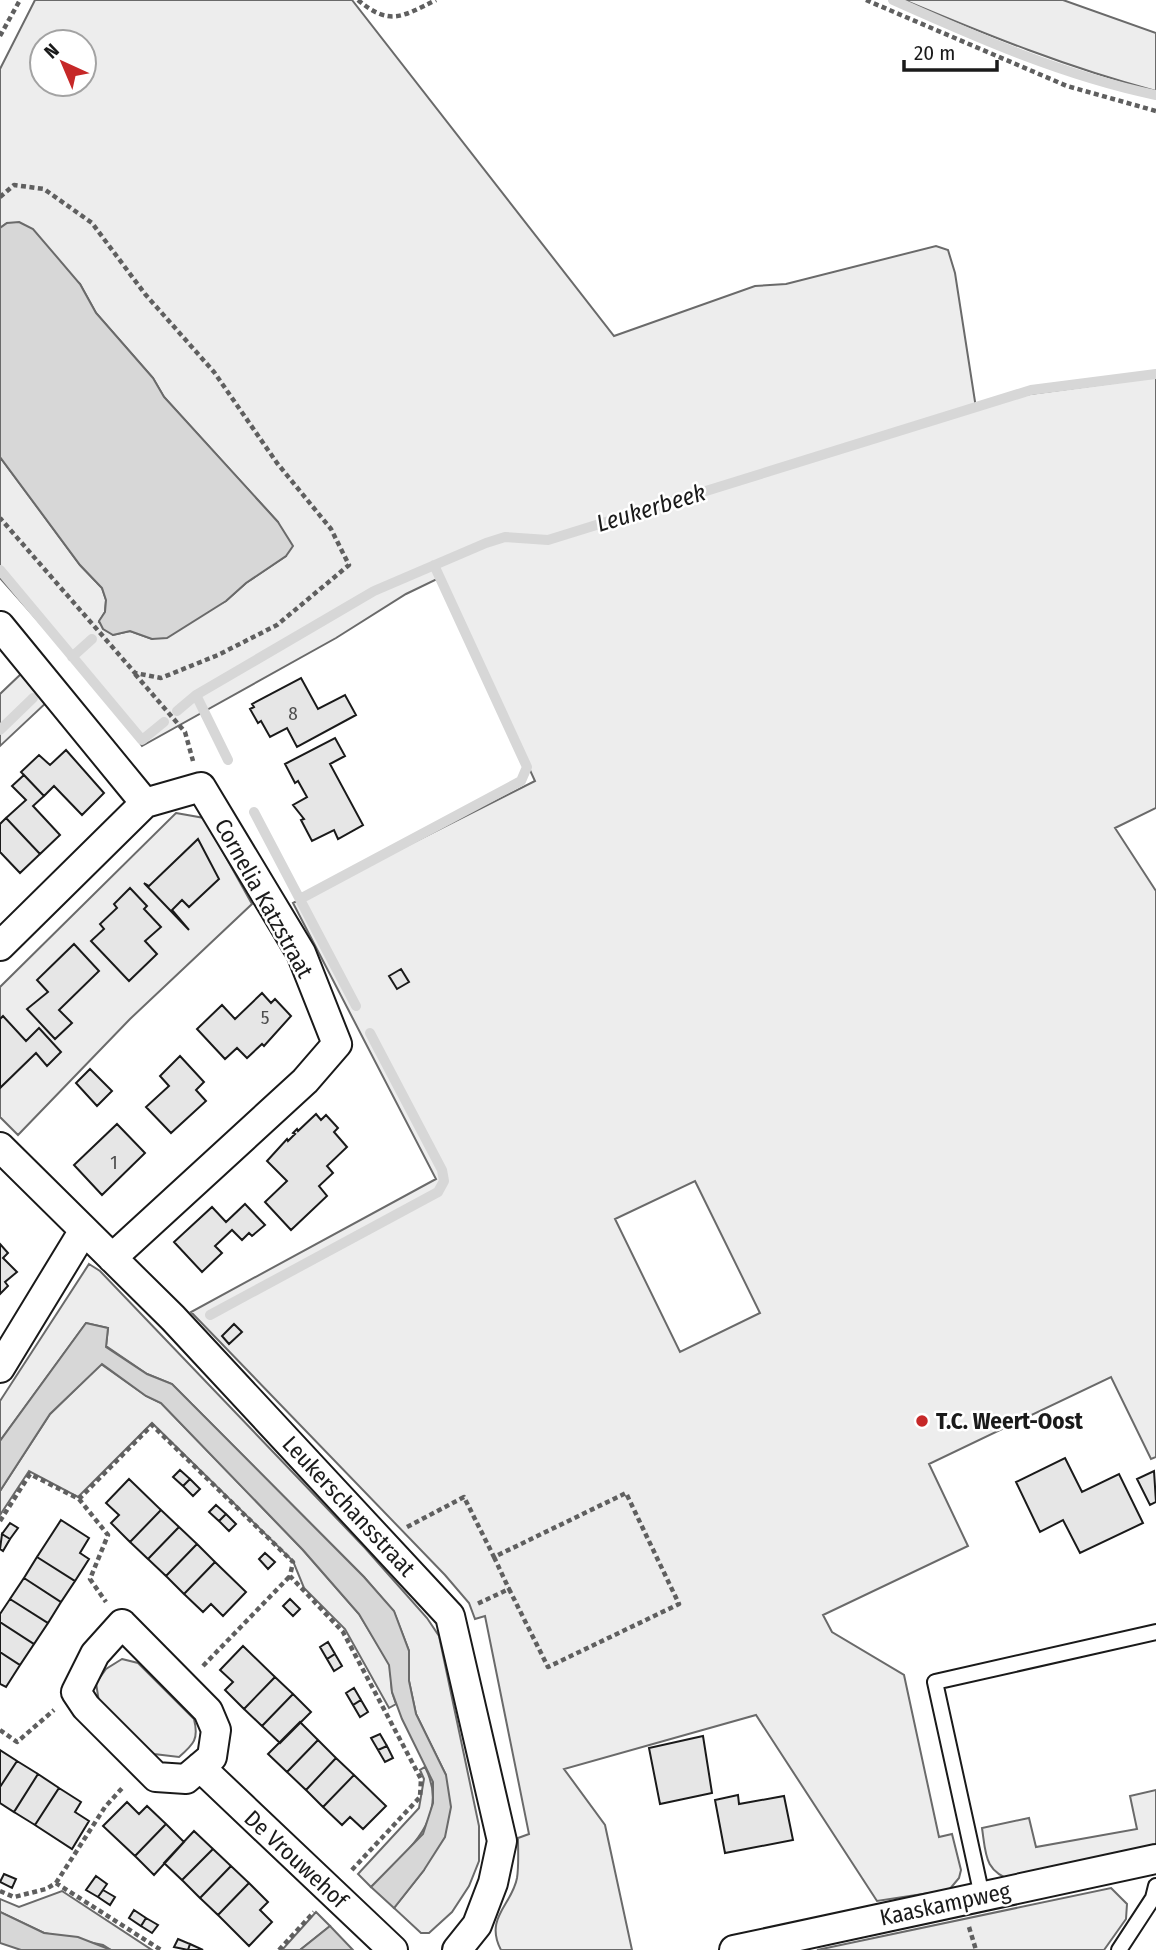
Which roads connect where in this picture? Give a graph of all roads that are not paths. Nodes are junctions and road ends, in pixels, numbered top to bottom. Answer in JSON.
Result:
{"nodes":[{"id":1,"x":0,"y":626,"type":"edge"},
{"id":2,"x":145,"y":803,"type":"junction"},
{"id":3,"x":0,"y":946,"type":"edge"},
{"id":4,"x":0,"y":1147,"type":"edge"},
{"id":5,"x":84,"y":1230,"type":"junction"},
{"id":6,"x":112,"y":1258,"type":"junction"},
{"id":7,"x":0,"y":1368,"type":"edge"},
{"id":8,"x":1156,"y":1632,"type":"edge"},
{"id":9,"x":200,"y":1767,"type":"junction"},
{"id":10,"x":1156,"y":1859,"type":"edge"},
{"id":11,"x":1156,"y":1886,"type":"edge"},
{"id":12,"x":982,"y":1896,"type":"junction"},
{"id":13,"x":393,"y":1950,"type":"edge"},
{"id":14,"x":457,"y":1950,"type":"edge"},
{"id":15,"x":734,"y":1950,"type":"edge"},
{"id":16,"x":1119,"y":1950,"type":"edge"}],
"edges":[{"from":1,"to":2,"type":"street"},
{"from":2,"to":3,"type":"street","name":"Cornelia Katzstraat"},
{"from":2,"to":6,"type":"street","name":"Cornelia Katzstraat"},
{"from":4,"to":5,"type":"street","name":"Leukerschansstraat"},
{"from":5,"to":6,"type":"street","name":"Leukerschansstraat"},
{"from":5,"to":7,"type":"street"},
{"from":6,"to":14,"type":"street","name":"Leukerschansstraat"},
{"from":8,"to":12,"type":"lane"},
{"from":9,"to":9,"type":"street"},
{"from":9,"to":13,"type":"street","name":"De Vrouwehof"},
{"from":10,"to":12,"type":"street","name":"Kaaskampweg"},
{"from":11,"to":16,"type":"lane"},
{"from":12,"to":15,"type":"street","name":"Kaaskampweg"}]}
